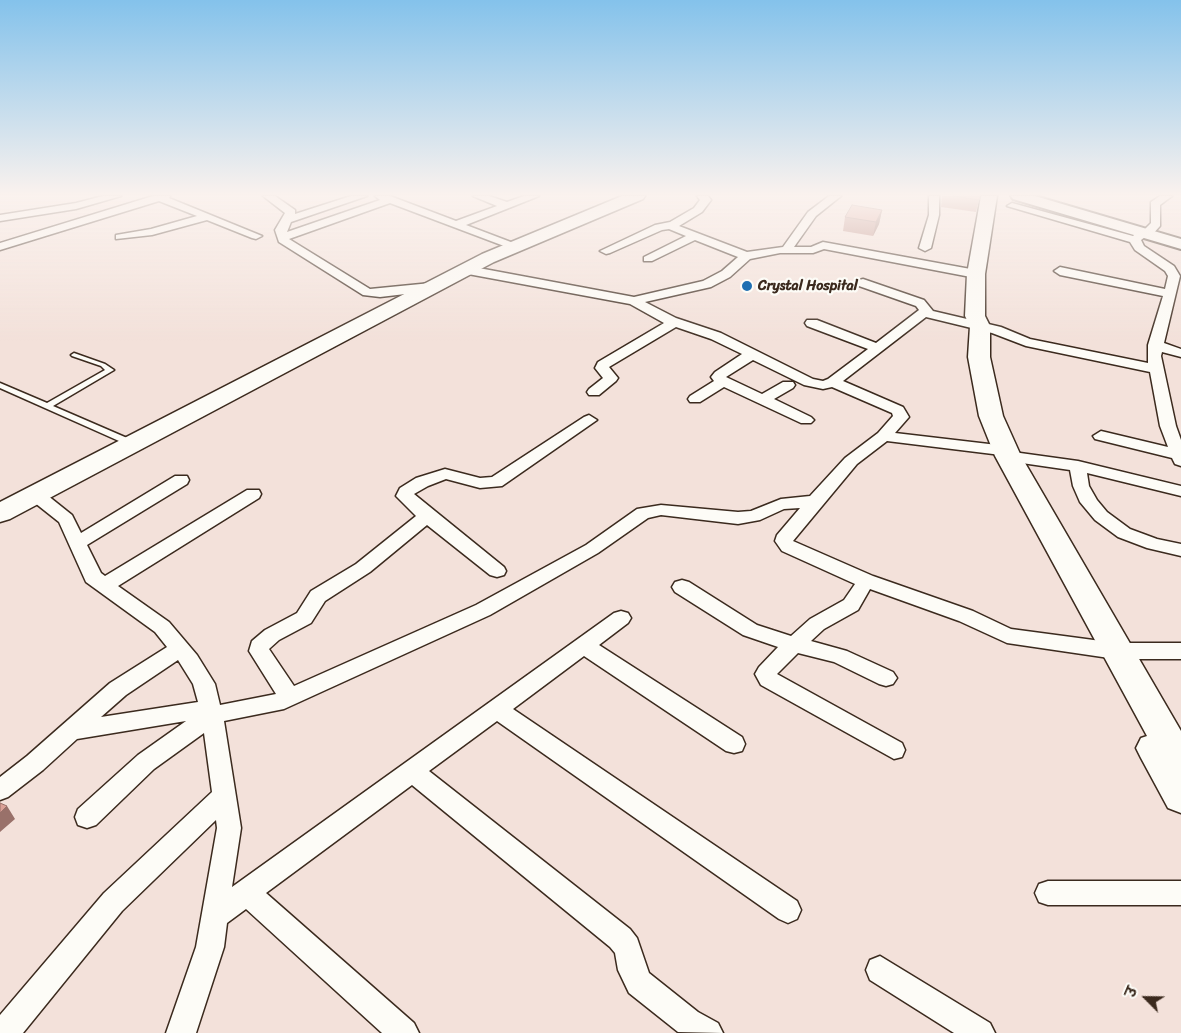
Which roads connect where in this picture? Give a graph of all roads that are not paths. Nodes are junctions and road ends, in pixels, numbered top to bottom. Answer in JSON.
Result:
{"nodes":[{"id":1,"x":292,"y":244,"type":"edge"},
{"id":2,"x":507,"y":244,"type":"edge"},
{"id":3,"x":516,"y":244,"type":"edge"},
{"id":4,"x":621,"y":244,"type":"edge"},
{"id":5,"x":678,"y":244,"type":"edge"},
{"id":6,"x":715,"y":244,"type":"edge"},
{"id":7,"x":790,"y":244,"type":"edge"},
{"id":8,"x":926,"y":244,"type":"edge"},
{"id":9,"x":981,"y":244,"type":"edge"},
{"id":10,"x":1140,"y":244,"type":"edge"},
{"id":11,"x":512,"y":246,"type":"junction"},
{"id":12,"x":925,"y":248,"type":"dead end"},
{"id":13,"x":787,"y":249,"type":"junction"},
{"id":14,"x":606,"y":251,"type":"dead end"},
{"id":15,"x":746,"y":256,"type":"junction"},
{"id":16,"x":648,"y":259,"type":"dead end"},
{"id":17,"x":468,"y":270,"type":"junction"},
{"id":18,"x":1060,"y":271,"type":"dead end"},
{"id":19,"x":976,"y":274,"type":"junction"},
{"id":20,"x":863,"y":283,"type":"dead end"},
{"id":21,"x":431,"y":287,"type":"junction"},
{"id":22,"x":1173,"y":299,"type":"edge"},
{"id":23,"x":634,"y":302,"type":"junction"},
{"id":24,"x":924,"y":313,"type":"junction"},
{"id":25,"x":675,"y":322,"type":"junction"},
{"id":26,"x":975,"y":322,"type":"junction"},
{"id":27,"x":812,"y":323,"type":"dead end"},
{"id":28,"x":1155,"y":345,"type":"junction"},
{"id":29,"x":878,"y":348,"type":"junction"},
{"id":30,"x":1181,"y":353,"type":"edge"},
{"id":31,"x":74,"y":355,"type":"dead end"},
{"id":32,"x":752,"y":355,"type":"junction"},
{"id":33,"x":1155,"y":369,"type":"junction"},
{"id":34,"x":724,"y":382,"type":"junction"},
{"id":35,"x":833,"y":382,"type":"junction"},
{"id":36,"x":0,"y":385,"type":"edge"},
{"id":37,"x":788,"y":385,"type":"dead end"},
{"id":38,"x":594,"y":392,"type":"dead end"},
{"id":39,"x":695,"y":399,"type":"dead end"},
{"id":40,"x":762,"y":400,"type":"junction"},
{"id":41,"x":47,"y":406,"type":"junction"},
{"id":42,"x":589,"y":420,"type":"dead end"},
{"id":43,"x":806,"y":420,"type":"dead end"},
{"id":44,"x":884,"y":436,"type":"junction"},
{"id":45,"x":1101,"y":436,"type":"dead end"},
{"id":46,"x":134,"y":444,"type":"junction"},
{"id":47,"x":1002,"y":452,"type":"junction"},
{"id":48,"x":1179,"y":457,"type":"edge"},
{"id":49,"x":1078,"y":466,"type":"junction"},
{"id":50,"x":181,"y":480,"type":"dead end"},
{"id":51,"x":1181,"y":491,"type":"edge"},
{"id":52,"x":252,"y":494,"type":"dead end"},
{"id":53,"x":29,"y":499,"type":"junction"},
{"id":54,"x":0,"y":501,"type":"edge"},
{"id":55,"x":815,"y":501,"type":"junction"},
{"id":56,"x":0,"y":513,"type":"edge"},
{"id":57,"x":427,"y":516,"type":"junction"},
{"id":58,"x":78,"y":542,"type":"junction"},
{"id":59,"x":1181,"y":550,"type":"edge"},
{"id":60,"x":498,"y":571,"type":"dead end"},
{"id":61,"x":866,"y":581,"type":"junction"},
{"id":62,"x":104,"y":586,"type":"junction"},
{"id":63,"x":682,"y":587,"type":"dead end"},
{"id":64,"x":621,"y":618,"type":"dead end"},
{"id":65,"x":795,"y":644,"type":"junction"},
{"id":66,"x":585,"y":646,"type":"junction"},
{"id":67,"x":180,"y":649,"type":"junction"},
{"id":68,"x":1107,"y":649,"type":"junction"},
{"id":69,"x":1181,"y":651,"type":"edge"},
{"id":70,"x":886,"y":678,"type":"dead end"},
{"id":71,"x":290,"y":697,"type":"junction"},
{"id":72,"x":497,"y":710,"type":"junction"},
{"id":73,"x":211,"y":712,"type":"junction"},
{"id":74,"x":71,"y":731,"type":"junction"},
{"id":75,"x":734,"y":744,"type":"dead end"},
{"id":76,"x":894,"y":750,"type":"dead end"},
{"id":77,"x":1181,"y":764,"type":"edge"},
{"id":78,"x":412,"y":771,"type":"junction"},
{"id":79,"x":0,"y":790,"type":"edge"},
{"id":80,"x":225,"y":795,"type":"junction"},
{"id":81,"x":1181,"y":797,"type":"edge"},
{"id":82,"x":87,"y":817,"type":"dead end"},
{"id":83,"x":247,"y":893,"type":"junction"},
{"id":84,"x":1048,"y":893,"type":"dead end"},
{"id":85,"x":1181,"y":893,"type":"edge"},
{"id":86,"x":788,"y":910,"type":"dead end"},
{"id":87,"x":216,"y":915,"type":"junction"},
{"id":88,"x":880,"y":970,"type":"dead end"},
{"id":89,"x":4,"y":1033,"type":"edge"},
{"id":90,"x":181,"y":1033,"type":"edge"},
{"id":91,"x":404,"y":1033,"type":"edge"},
{"id":92,"x":708,"y":1033,"type":"edge"},
{"id":93,"x":980,"y":1033,"type":"edge"}],
"edges":[{"from":1,"to":21,"type":"street"},
{"from":2,"to":11,"type":"street"},
{"from":3,"to":11,"type":"main road"},
{"from":4,"to":14,"type":"street"},
{"from":5,"to":16,"type":"street"},
{"from":6,"to":15,"type":"street"},
{"from":7,"to":13,"type":"street"},
{"from":8,"to":12,"type":"street"},
{"from":9,"to":19,"type":"main road"},
{"from":10,"to":22,"type":"street"},
{"from":11,"to":17,"type":"main road"},
{"from":13,"to":15,"type":"street"},
{"from":13,"to":19,"type":"street"},
{"from":15,"to":23,"type":"street"},
{"from":17,"to":21,"type":"main road"},
{"from":17,"to":23,"type":"street"},
{"from":18,"to":22,"type":"street"},
{"from":19,"to":26,"type":"main road"},
{"from":20,"to":24,"type":"street"},
{"from":21,"to":46,"type":"main road"},
{"from":22,"to":28,"type":"street"},
{"from":23,"to":25,"type":"street"},
{"from":24,"to":26,"type":"street"},
{"from":24,"to":29,"type":"street"},
{"from":25,"to":32,"type":"street"},
{"from":25,"to":38,"type":"street"},
{"from":26,"to":33,"type":"street"},
{"from":26,"to":47,"type":"main road"},
{"from":27,"to":29,"type":"street"},
{"from":28,"to":30,"type":"street"},
{"from":28,"to":33,"type":"street"},
{"from":29,"to":35,"type":"street"},
{"from":31,"to":41,"type":"lane"},
{"from":32,"to":34,"type":"street"},
{"from":32,"to":35,"type":"street"},
{"from":33,"to":48,"type":"street"},
{"from":34,"to":39,"type":"street"},
{"from":34,"to":40,"type":"street"},
{"from":35,"to":44,"type":"street"},
{"from":36,"to":41,"type":"lane"},
{"from":37,"to":40,"type":"street"},
{"from":40,"to":43,"type":"street"},
{"from":41,"to":46,"type":"lane"},
{"from":42,"to":57,"type":"street"},
{"from":44,"to":47,"type":"street"},
{"from":44,"to":55,"type":"street"},
{"from":45,"to":48,"type":"street"},
{"from":46,"to":53,"type":"main road"},
{"from":47,"to":49,"type":"street"},
{"from":47,"to":68,"type":"main road"},
{"from":49,"to":51,"type":"street"},
{"from":49,"to":59,"type":"street"},
{"from":50,"to":58,"type":"street"},
{"from":52,"to":62,"type":"street"},
{"from":53,"to":54,"type":"street"},
{"from":53,"to":56,"type":"main road"},
{"from":53,"to":58,"type":"street"},
{"from":55,"to":61,"type":"street"},
{"from":55,"to":71,"type":"street"},
{"from":57,"to":60,"type":"street"},
{"from":57,"to":71,"type":"street"},
{"from":58,"to":62,"type":"street"},
{"from":61,"to":65,"type":"street"},
{"from":61,"to":68,"type":"street"},
{"from":62,"to":67,"type":"street"},
{"from":63,"to":65,"type":"street"},
{"from":64,"to":66,"type":"street"},
{"from":65,"to":70,"type":"street"},
{"from":65,"to":76,"type":"street"},
{"from":66,"to":72,"type":"street"},
{"from":66,"to":75,"type":"street"},
{"from":67,"to":73,"type":"street"},
{"from":67,"to":74,"type":"street"},
{"from":68,"to":69,"type":"street"},
{"from":68,"to":77,"type":"main road"},
{"from":68,"to":81,"type":"main road"},
{"from":71,"to":73,"type":"street"},
{"from":72,"to":78,"type":"street"},
{"from":72,"to":86,"type":"street"},
{"from":73,"to":74,"type":"street"},
{"from":73,"to":80,"type":"street"},
{"from":73,"to":82,"type":"street"},
{"from":74,"to":79,"type":"street"},
{"from":78,"to":83,"type":"street"},
{"from":78,"to":92,"type":"street"},
{"from":80,"to":87,"type":"street"},
{"from":80,"to":89,"type":"street"},
{"from":83,"to":87,"type":"street"},
{"from":83,"to":91,"type":"street"},
{"from":84,"to":85,"type":"street"},
{"from":87,"to":90,"type":"street"},
{"from":88,"to":93,"type":"street"}]}
